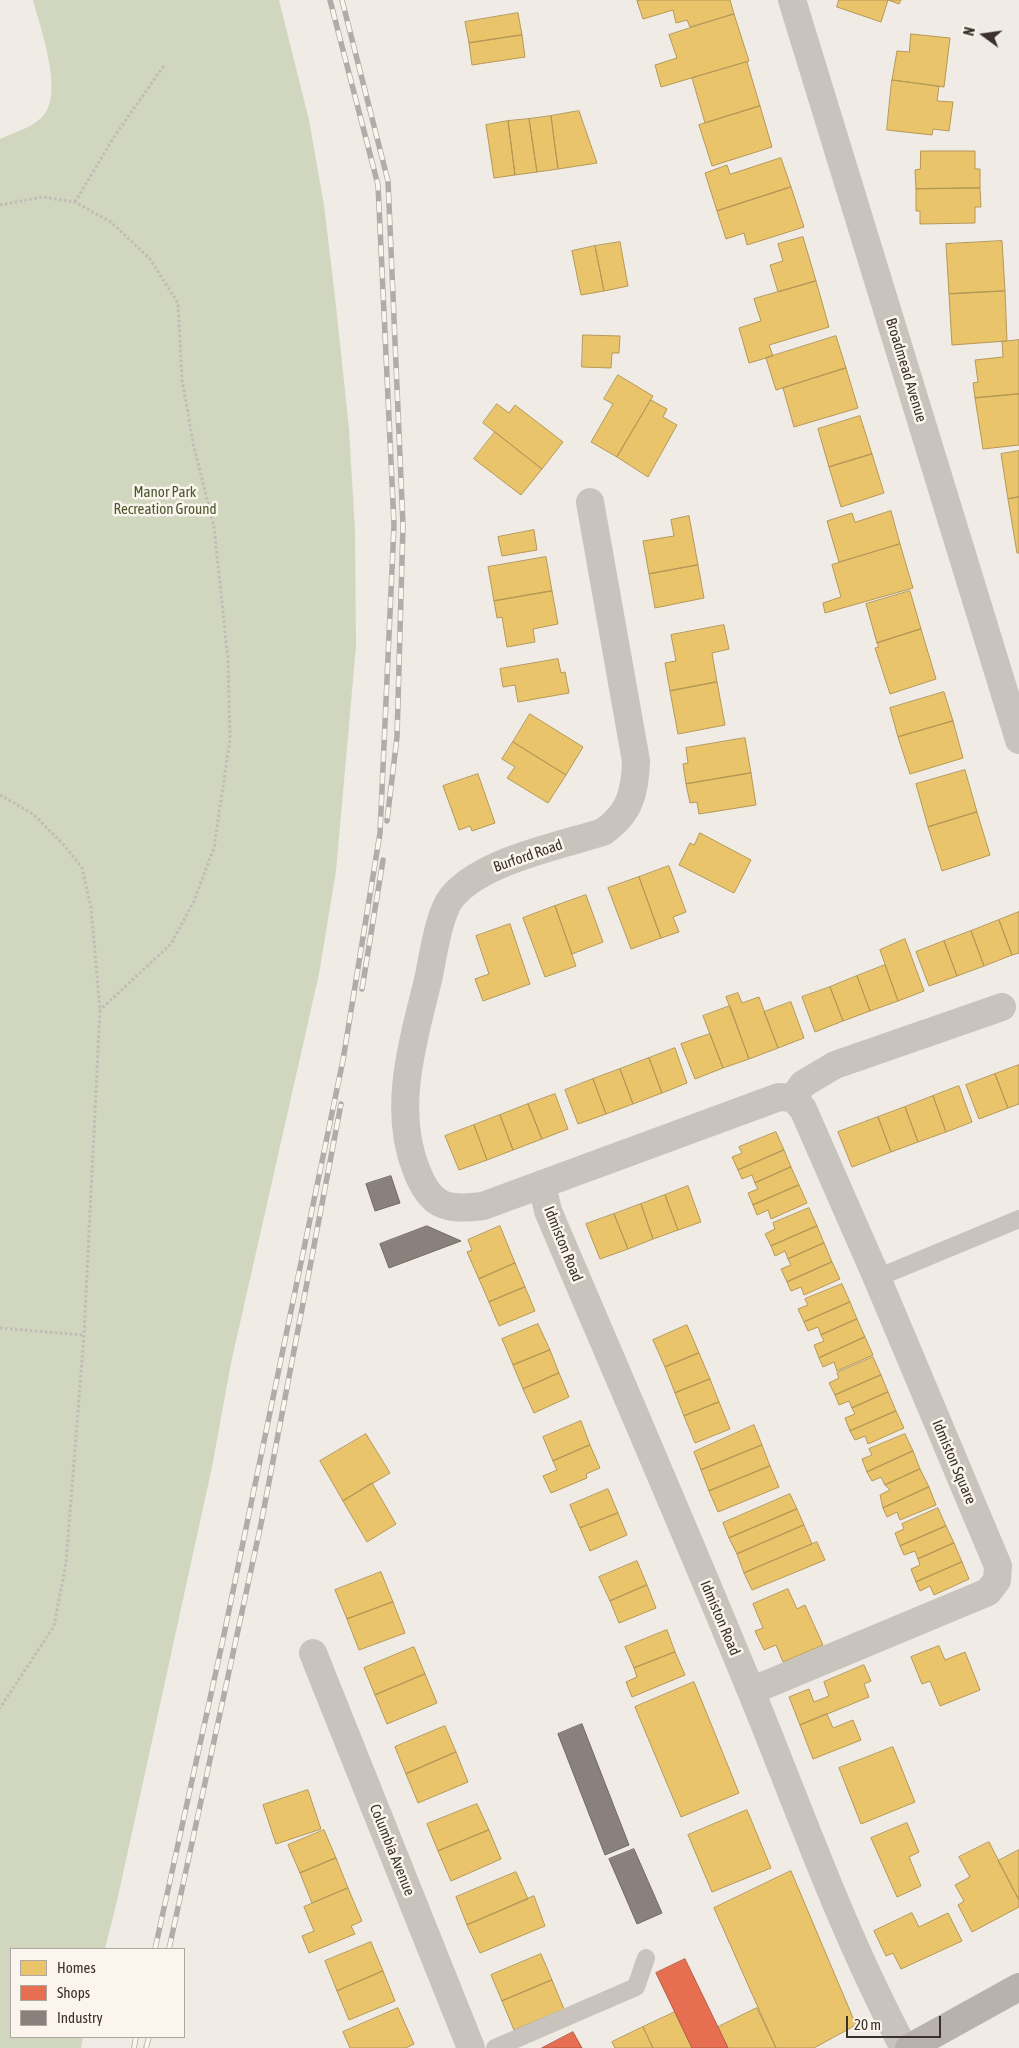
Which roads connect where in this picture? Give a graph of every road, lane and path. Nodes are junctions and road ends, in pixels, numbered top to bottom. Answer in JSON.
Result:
{"nodes":[{"id":1,"x":792,"y":0,"type":"edge"},
{"id":2,"x":165,"y":64,"type":"dead end"},
{"id":3,"x":75,"y":202,"type":"junction"},
{"id":4,"x":0,"y":205,"type":"edge"},
{"id":5,"x":590,"y":502,"type":"dead end"},
{"id":6,"x":1019,"y":740,"type":"edge"},
{"id":7,"x":0,"y":795,"type":"edge"},
{"id":8,"x":1002,"y":1007,"type":"dead end"},
{"id":9,"x":100,"y":1010,"type":"junction"},
{"id":10,"x":793,"y":1098,"type":"junction"},
{"id":11,"x":542,"y":1184,"type":"junction"},
{"id":12,"x":1019,"y":1219,"type":"edge"},
{"id":13,"x":877,"y":1278,"type":"junction"},
{"id":14,"x":0,"y":1328,"type":"edge"},
{"id":15,"x":84,"y":1335,"type":"junction"},
{"id":16,"x":313,"y":1653,"type":"dead end"},
{"id":17,"x":751,"y":1691,"type":"junction"},
{"id":18,"x":0,"y":1708,"type":"edge"},
{"id":19,"x":646,"y":1958,"type":"dead end"},
{"id":20,"x":1019,"y":1987,"type":"edge"},
{"id":21,"x":471,"y":2048,"type":"edge"},
{"id":22,"x":495,"y":2048,"type":"edge"},
{"id":23,"x":904,"y":2048,"type":"edge"},
{"id":24,"x":909,"y":2048,"type":"edge"}],
"edges":[{"from":1,"to":6,"type":"street","name":"Broadmead Avenue"},
{"from":2,"to":3,"type":"path"},
{"from":3,"to":4,"type":"path"},
{"from":3,"to":9,"type":"path"},
{"from":5,"to":11,"type":"street","name":"Burford Road"},
{"from":7,"to":9,"type":"path"},
{"from":8,"to":10,"type":"street"},
{"from":9,"to":15,"type":"path"},
{"from":10,"to":11,"type":"street","name":"Burford Road"},
{"from":10,"to":13,"type":"street","name":"Idmiston Square"},
{"from":11,"to":17,"type":"street","name":"Idmiston Road"},
{"from":12,"to":13,"type":"lane"},
{"from":13,"to":17,"type":"street","name":"Idmiston Square"},
{"from":14,"to":15,"type":"path"},
{"from":15,"to":18,"type":"path"},
{"from":16,"to":21,"type":"street","name":"Columbia Avenue"},
{"from":17,"to":23,"type":"street","name":"Idmiston Road"},
{"from":19,"to":22,"type":"lane"},
{"from":20,"to":24,"type":"main road"}]}
